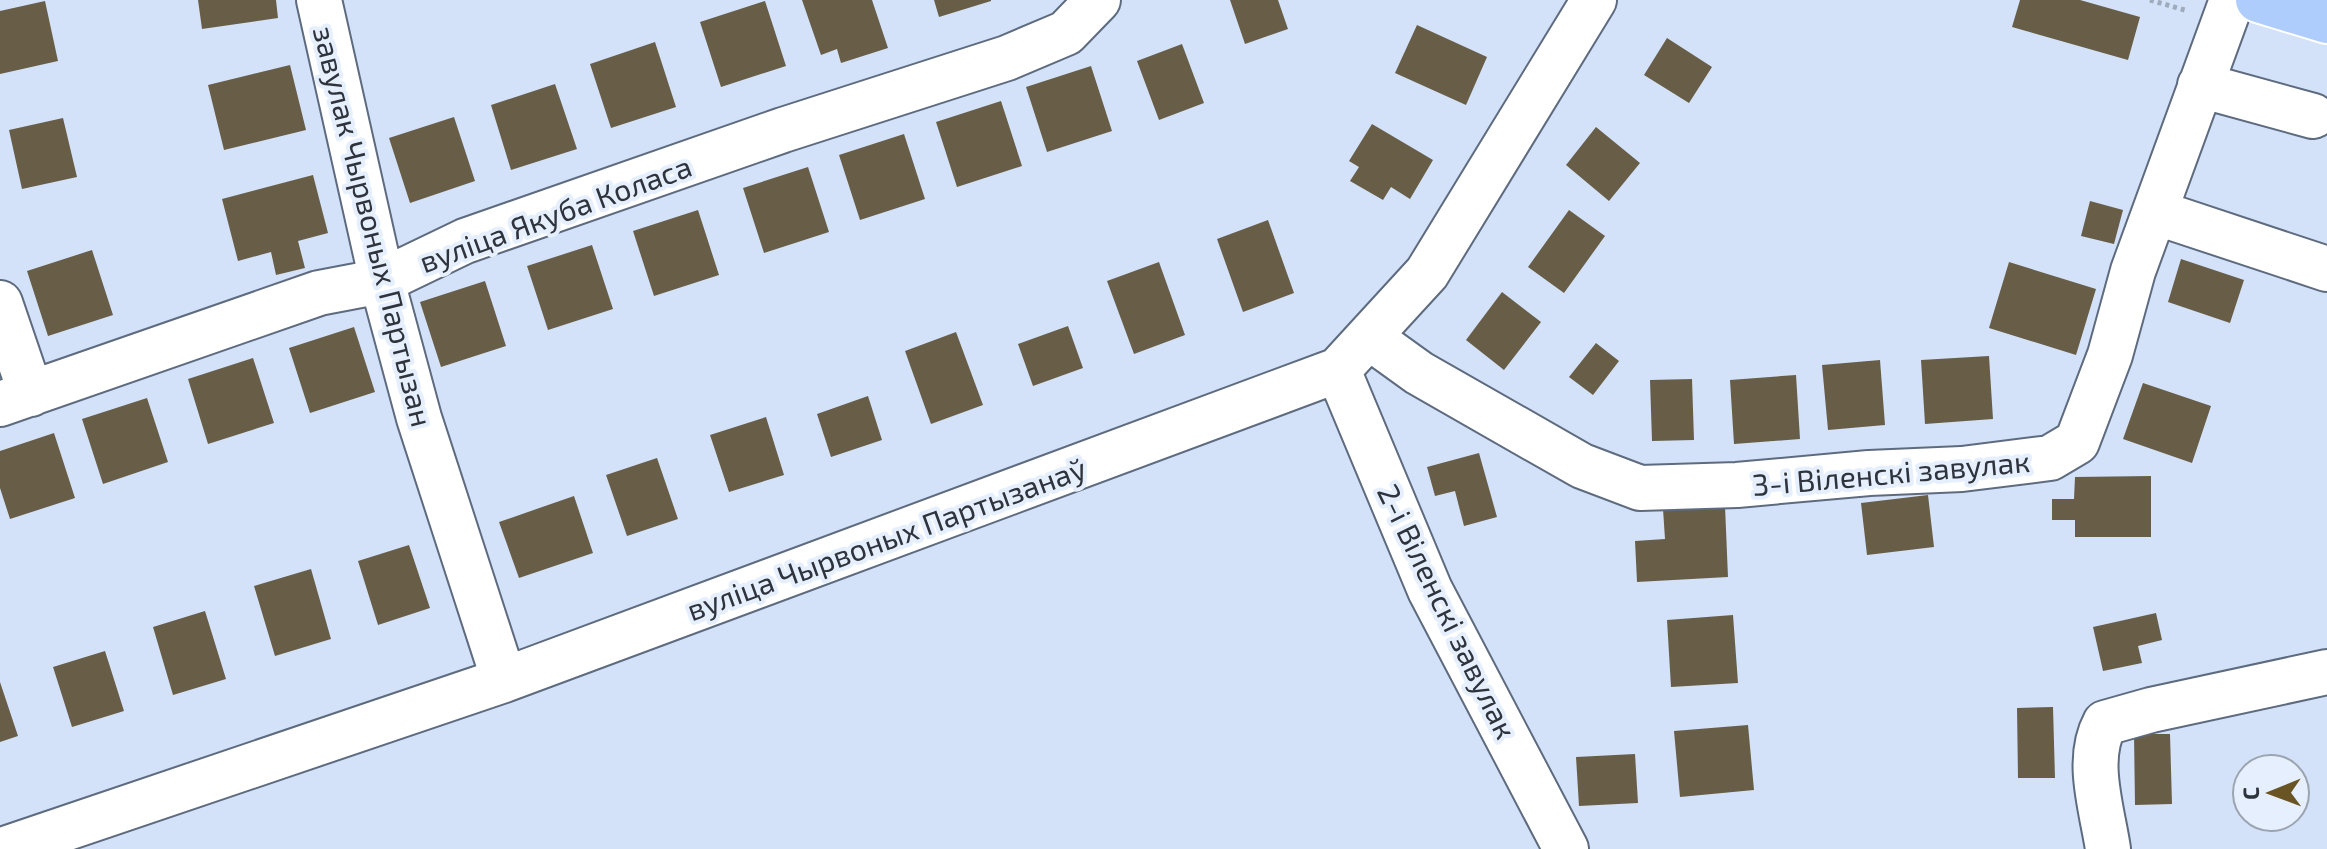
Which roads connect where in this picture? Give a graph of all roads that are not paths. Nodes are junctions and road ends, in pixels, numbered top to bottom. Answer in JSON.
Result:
{"nodes":[{"id":1,"x":319,"y":0,"type":"edge"},
{"id":2,"x":1098,"y":0,"type":"edge"},
{"id":3,"x":1594,"y":0,"type":"edge"},
{"id":4,"x":2232,"y":0,"type":"edge"},
{"id":5,"x":2258,"y":0,"type":"edge"},
{"id":6,"x":2327,"y":21,"type":"edge"},
{"id":7,"x":2200,"y":85,"type":"junction"},
{"id":8,"x":2313,"y":116,"type":"dead end"},
{"id":9,"x":2155,"y":212,"type":"junction"},
{"id":10,"x":2327,"y":269,"type":"edge"},
{"id":11,"x":382,"y":281,"type":"junction"},
{"id":12,"x":0,"y":303,"type":"edge"},
{"id":13,"x":1369,"y":337,"type":"junction"},
{"id":14,"x":1338,"y":370,"type":"junction"},
{"id":15,"x":16,"y":399,"type":"edge"},
{"id":16,"x":2327,"y":672,"type":"edge"},
{"id":17,"x":504,"y":680,"type":"junction"},
{"id":18,"x":5,"y":849,"type":"edge"},
{"id":19,"x":1566,"y":849,"type":"edge"},
{"id":20,"x":2108,"y":849,"type":"edge"}],
"edges":[{"from":1,"to":11,"type":"street","name":"завулак Чырвоных Партызан"},
{"from":2,"to":11,"type":"street","name":"вуліца Якуба Коласа"},
{"from":3,"to":13,"type":"street","name":"вуліца Чырвоных Партызанаў"},
{"from":4,"to":7,"type":"street","name":"3-і Віленскі завулак"},
{"from":5,"to":6,"type":"main road"},
{"from":7,"to":8,"type":"street"},
{"from":7,"to":9,"type":"street","name":"3-і Віленскі завулак"},
{"from":9,"to":10,"type":"street"},
{"from":9,"to":13,"type":"street","name":"3-і Віленскі завулак"},
{"from":11,"to":15,"type":"street","name":"вуліца Якуба Коласа"},
{"from":11,"to":17,"type":"street","name":"завулак Чырвоных Партызан"},
{"from":12,"to":15,"type":"street"},
{"from":13,"to":14,"type":"street","name":"вуліца Чырвоных Партызанаў"},
{"from":14,"to":17,"type":"street","name":"вуліца Чырвоных Партызанаў"},
{"from":14,"to":19,"type":"street","name":"2-і Віленскі завулак"},
{"from":16,"to":20,"type":"street"},
{"from":17,"to":18,"type":"street","name":"вуліца Чырвоных Партызанаў"}]}
